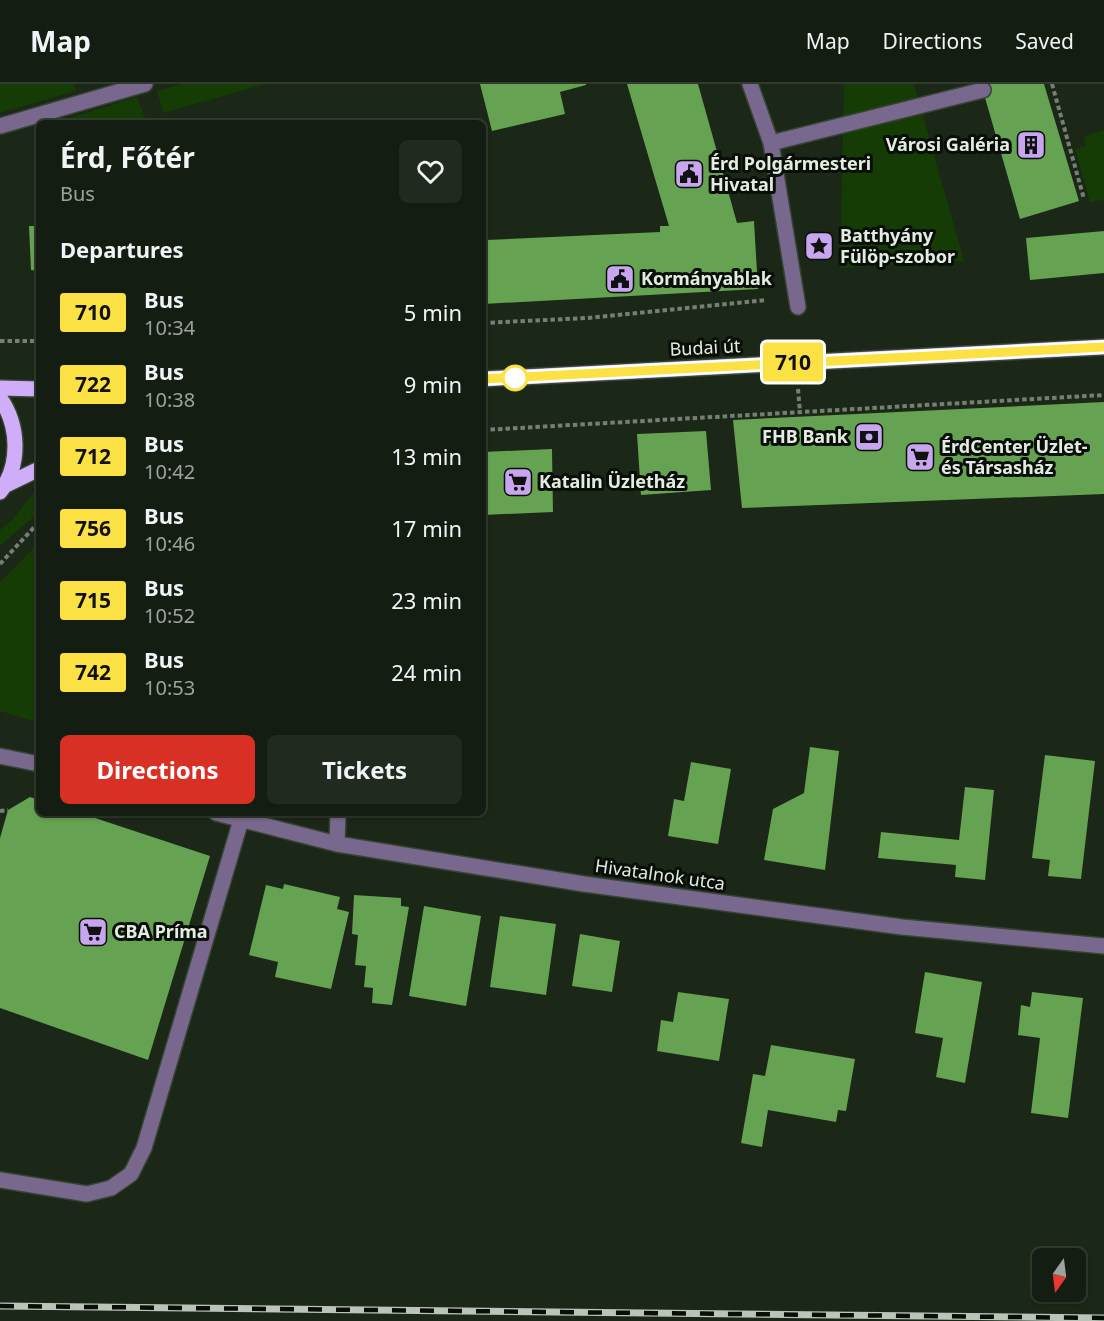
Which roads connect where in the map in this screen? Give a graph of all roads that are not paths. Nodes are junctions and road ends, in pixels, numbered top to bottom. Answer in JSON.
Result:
{"nodes":[{"id":1,"x":145,"y":84,"type":"edge"},
{"id":2,"x":750,"y":84,"type":"edge"},
{"id":3,"x":983,"y":90,"type":"dead end"},
{"id":4,"x":0,"y":126,"type":"edge"},
{"id":5,"x":771,"y":144,"type":"junction"},
{"id":6,"x":798,"y":307,"type":"dead end"},
{"id":7,"x":1104,"y":336,"type":"edge"},
{"id":8,"x":1104,"y":346,"type":"edge"},
{"id":9,"x":1036,"y":349,"type":"junction"},
{"id":10,"x":486,"y":379,"type":"edge"},
{"id":11,"x":0,"y":388,"type":"edge"},
{"id":12,"x":36,"y":389,"type":"edge"},
{"id":13,"x":0,"y":398,"type":"edge"},
{"id":14,"x":36,"y":471,"type":"edge"},
{"id":15,"x":3,"y":488,"type":"edge"},
{"id":16,"x":0,"y":756,"type":"edge"},
{"id":17,"x":36,"y":763,"type":"edge"},
{"id":18,"x":227,"y":816,"type":"edge"},
{"id":19,"x":338,"y":816,"type":"edge"},
{"id":20,"x":241,"y":820,"type":"junction"},
{"id":21,"x":337,"y":844,"type":"junction"},
{"id":22,"x":1104,"y":946,"type":"edge"},
{"id":23,"x":0,"y":1180,"type":"edge"}],
"edges":[{"from":1,"to":4,"type":"street"},
{"from":2,"to":5,"type":"street"},
{"from":3,"to":5,"type":"street"},
{"from":5,"to":6,"type":"street"},
{"from":7,"to":9,"type":"main road"},
{"from":8,"to":9,"type":"main road"},
{"from":9,"to":10,"type":"main road","name":"Budai út"},
{"from":11,"to":12,"type":"main road"},
{"from":13,"to":15,"type":"main road"},
{"from":14,"to":15,"type":"main road"},
{"from":16,"to":17,"type":"street"},
{"from":18,"to":20,"type":"street","name":"Hivatalnok utca"},
{"from":19,"to":21,"type":"street"},
{"from":20,"to":21,"type":"street","name":"Hivatalnok utca"},
{"from":20,"to":23,"type":"street"},
{"from":21,"to":22,"type":"street","name":"Hivatalnok utca"}]}
